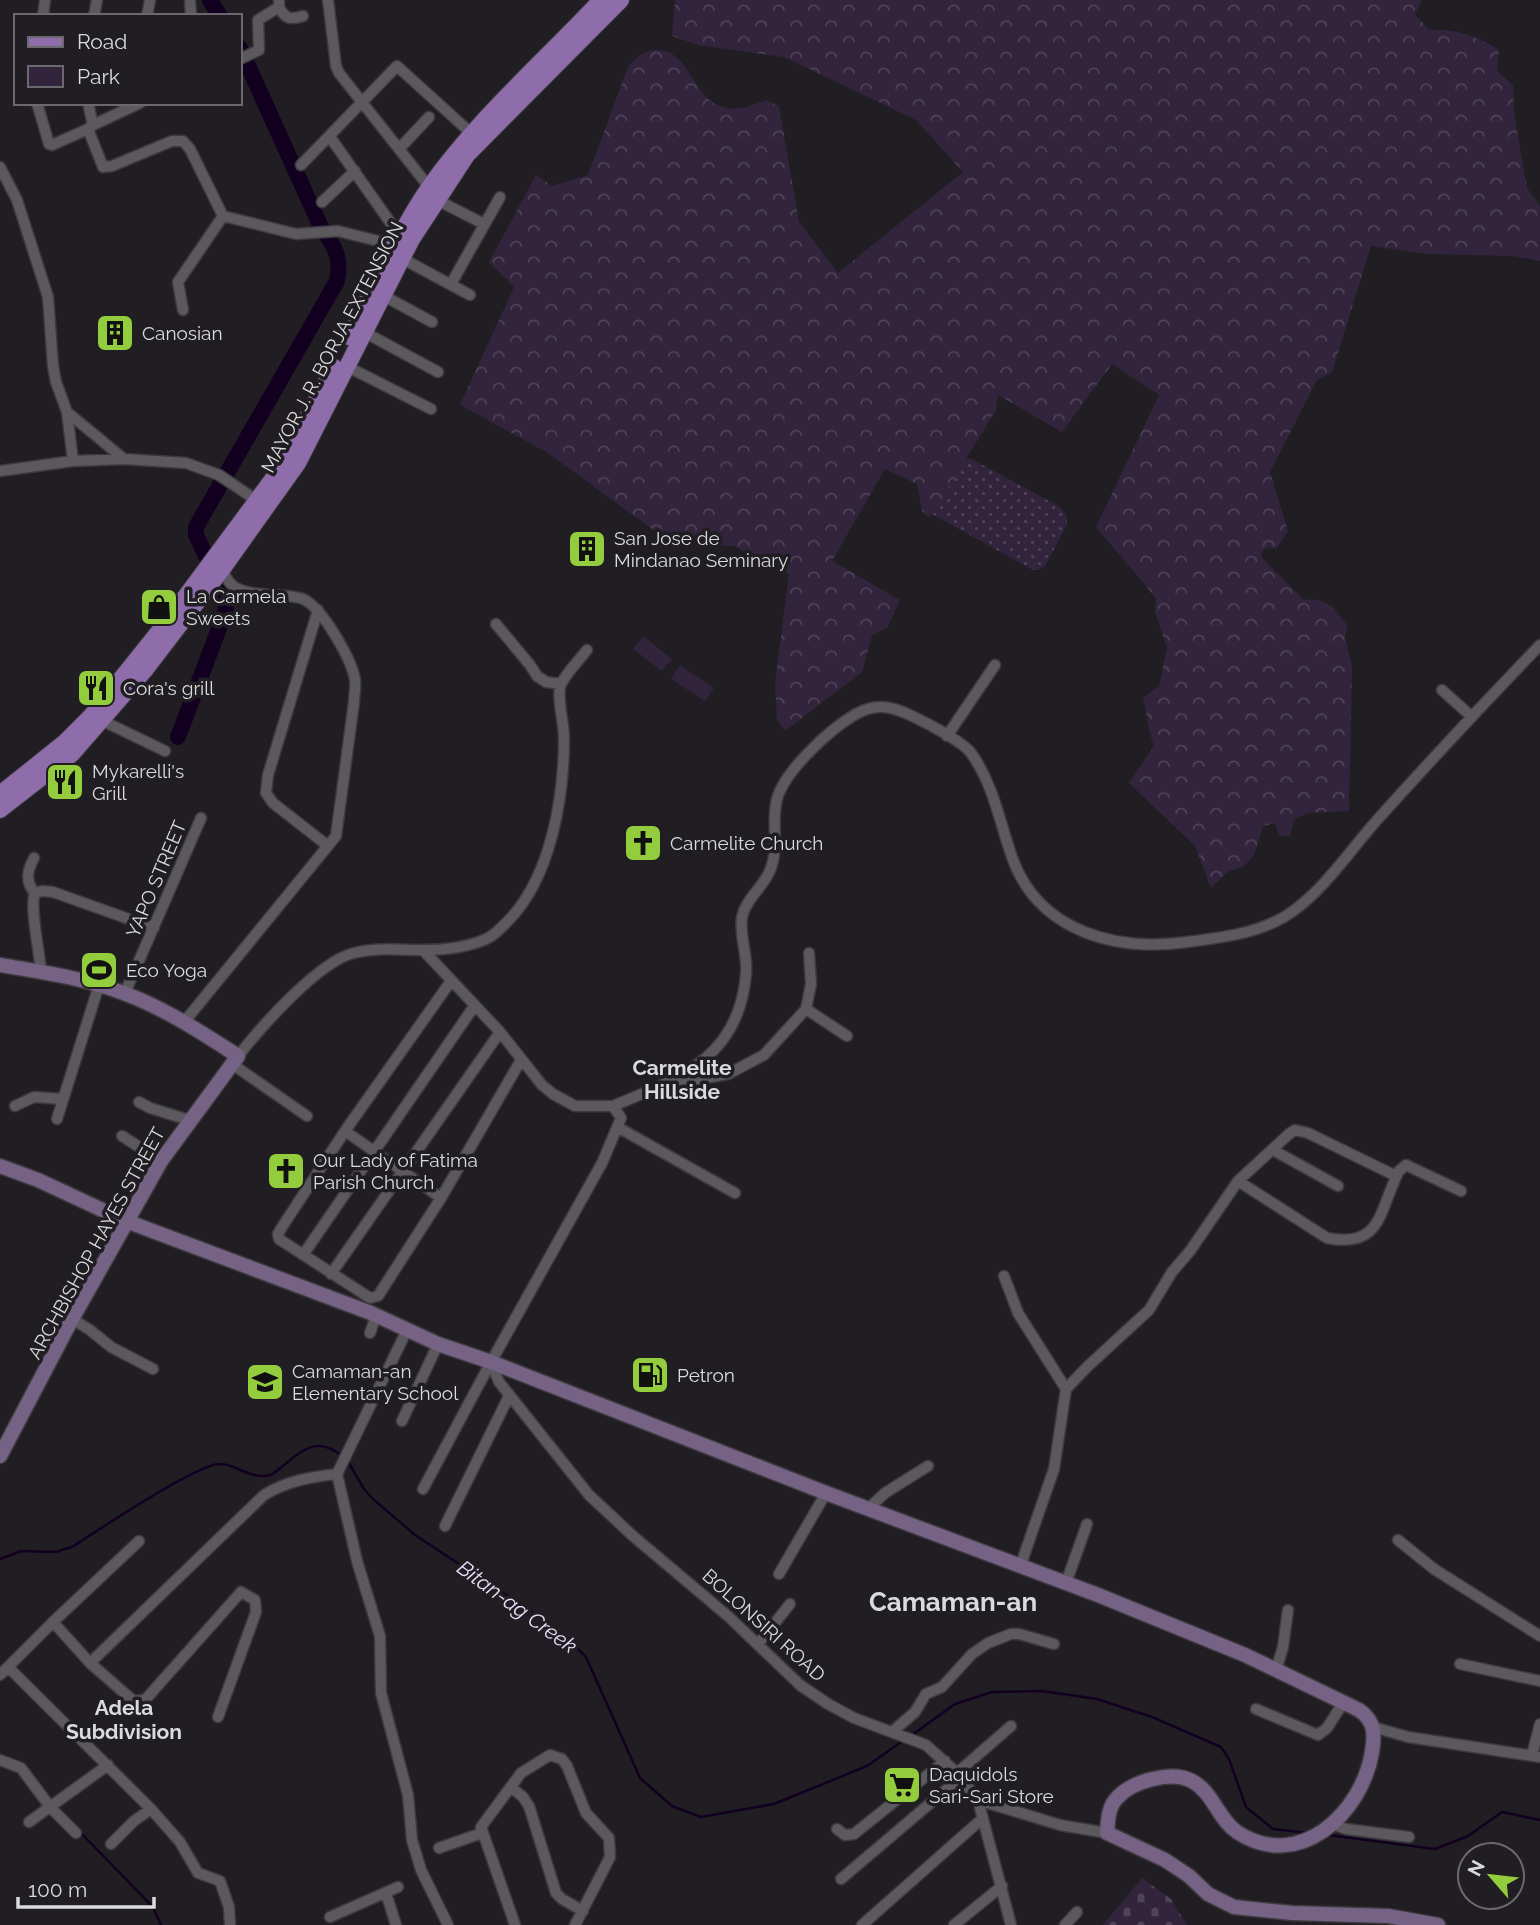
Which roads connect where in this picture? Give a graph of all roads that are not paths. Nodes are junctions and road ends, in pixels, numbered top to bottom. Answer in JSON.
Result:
{"nodes":[{"id":1,"x":328,"y":0,"type":"edge"},
{"id":2,"x":601,"y":0,"type":"edge"},
{"id":3,"x":621,"y":0,"type":"edge"},
{"id":4,"x":279,"y":3,"type":"edge"},
{"id":5,"x":303,"y":16,"type":"dead end"},
{"id":6,"x":244,"y":58,"type":"edge"},
{"id":7,"x":362,"y":100,"type":"junction"},
{"id":8,"x":38,"y":105,"type":"edge"},
{"id":9,"x":88,"y":105,"type":"edge"},
{"id":10,"x":136,"y":105,"type":"edge"},
{"id":11,"x":429,"y":117,"type":"dead end"},
{"id":12,"x":91,"y":127,"type":"junction"},
{"id":13,"x":472,"y":134,"type":"junction"},
{"id":14,"x":330,"y":137,"type":"junction"},
{"id":15,"x":399,"y":149,"type":"junction"},
{"id":16,"x":463,"y":151,"type":"junction"},
{"id":17,"x":301,"y":164,"type":"dead end"},
{"id":18,"x":0,"y":167,"type":"edge"},
{"id":19,"x":355,"y":172,"type":"junction"},
{"id":20,"x":433,"y":193,"type":"junction"},
{"id":21,"x":500,"y":197,"type":"dead end"},
{"id":22,"x":322,"y":202,"type":"dead end"},
{"id":23,"x":223,"y":216,"type":"junction"},
{"id":24,"x":484,"y":224,"type":"junction"},
{"id":25,"x":404,"y":245,"type":"junction"},
{"id":26,"x":451,"y":284,"type":"junction"},
{"id":27,"x":470,"y":295,"type":"dead end"},
{"id":28,"x":384,"y":296,"type":"junction"},
{"id":29,"x":183,"y":310,"type":"dead end"},
{"id":30,"x":432,"y":323,"type":"dead end"},
{"id":31,"x":364,"y":332,"type":"junction"},
{"id":32,"x":346,"y":366,"type":"junction"},
{"id":33,"x":439,"y":372,"type":"dead end"},
{"id":34,"x":332,"y":382,"type":"junction"},
{"id":35,"x":431,"y":409,"type":"dead end"},
{"id":36,"x":67,"y":412,"type":"junction"},
{"id":37,"x":124,"y":458,"type":"junction"},
{"id":38,"x":74,"y":461,"type":"junction"},
{"id":39,"x":0,"y":471,"type":"edge"},
{"id":40,"x":263,"y":504,"type":"junction"},
{"id":41,"x":219,"y":565,"type":"junction"},
{"id":42,"x":197,"y":591,"type":"junction"},
{"id":43,"x":318,"y":610,"type":"junction"},
{"id":44,"x":496,"y":624,"type":"dead end"},
{"id":45,"x":1540,"y":645,"type":"edge"},
{"id":46,"x":587,"y":650,"type":"dead end"},
{"id":47,"x":995,"y":665,"type":"dead end"},
{"id":48,"x":561,"y":684,"type":"junction"},
{"id":49,"x":1442,"y":690,"type":"dead end"},
{"id":50,"x":1472,"y":717,"type":"junction"},
{"id":51,"x":103,"y":721,"type":"junction"},
{"id":52,"x":947,"y":736,"type":"junction"},
{"id":53,"x":165,"y":751,"type":"dead end"},
{"id":54,"x":17,"y":788,"type":"junction"},
{"id":55,"x":0,"y":794,"type":"edge"},
{"id":56,"x":0,"y":810,"type":"edge"},
{"id":57,"x":201,"y":818,"type":"dead end"},
{"id":58,"x":328,"y":846,"type":"junction"},
{"id":59,"x":34,"y":858,"type":"dead end"},
{"id":60,"x":36,"y":893,"type":"junction"},
{"id":61,"x":154,"y":928,"type":"junction"},
{"id":62,"x":424,"y":950,"type":"junction"},
{"id":63,"x":809,"y":953,"type":"dead end"},
{"id":64,"x":0,"y":965,"type":"edge"},
{"id":65,"x":41,"y":972,"type":"junction"},
{"id":66,"x":451,"y":981,"type":"junction"},
{"id":67,"x":99,"y":985,"type":"junction"},
{"id":68,"x":125,"y":993,"type":"junction"},
{"id":69,"x":475,"y":1005,"type":"junction"},
{"id":70,"x":806,"y":1009,"type":"junction"},
{"id":71,"x":185,"y":1021,"type":"junction"},
{"id":72,"x":500,"y":1032,"type":"junction"},
{"id":73,"x":847,"y":1036,"type":"dead end"},
{"id":74,"x":521,"y":1059,"type":"junction"},
{"id":75,"x":235,"y":1060,"type":"junction"},
{"id":76,"x":663,"y":1085,"type":"junction"},
{"id":77,"x":63,"y":1099,"type":"junction"},
{"id":78,"x":139,"y":1102,"type":"dead end"},
{"id":79,"x":15,"y":1106,"type":"dead end"},
{"id":80,"x":613,"y":1107,"type":"junction"},
{"id":81,"x":306,"y":1116,"type":"dead end"},
{"id":82,"x":57,"y":1119,"type":"dead end"},
{"id":83,"x":189,"y":1120,"type":"junction"},
{"id":84,"x":619,"y":1128,"type":"junction"},
{"id":85,"x":345,"y":1131,"type":"junction"},
{"id":86,"x":122,"y":1136,"type":"dead end"},
{"id":87,"x":1273,"y":1150,"type":"junction"},
{"id":88,"x":374,"y":1151,"type":"junction"},
{"id":89,"x":161,"y":1161,"type":"junction"},
{"id":90,"x":0,"y":1166,"type":"edge"},
{"id":91,"x":404,"y":1171,"type":"junction"},
{"id":92,"x":1396,"y":1177,"type":"junction"},
{"id":93,"x":1238,"y":1181,"type":"junction"},
{"id":94,"x":1338,"y":1186,"type":"dead end"},
{"id":95,"x":1461,"y":1191,"type":"dead end"},
{"id":96,"x":735,"y":1193,"type":"dead end"},
{"id":97,"x":441,"y":1198,"type":"junction"},
{"id":98,"x":127,"y":1221,"type":"junction"},
{"id":99,"x":303,"y":1255,"type":"junction"},
{"id":100,"x":331,"y":1274,"type":"junction"},
{"id":101,"x":1004,"y":1276,"type":"dead end"},
{"id":102,"x":371,"y":1313,"type":"junction"},
{"id":103,"x":72,"y":1319,"type":"junction"},
{"id":104,"x":407,"y":1330,"type":"junction"},
{"id":105,"x":370,"y":1333,"type":"dead end"},
{"id":106,"x":438,"y":1344,"type":"junction"},
{"id":107,"x":493,"y":1368,"type":"junction"},
{"id":108,"x":153,"y":1369,"type":"dead end"},
{"id":109,"x":1066,"y":1389,"type":"junction"},
{"id":110,"x":509,"y":1396,"type":"junction"},
{"id":111,"x":401,"y":1421,"type":"dead end"},
{"id":112,"x":0,"y":1456,"type":"edge"},
{"id":113,"x":928,"y":1466,"type":"dead end"},
{"id":114,"x":339,"y":1470,"type":"junction"},
{"id":115,"x":423,"y":1489,"type":"dead end"},
{"id":116,"x":826,"y":1493,"type":"junction"},
{"id":117,"x":869,"y":1508,"type":"junction"},
{"id":118,"x":1087,"y":1524,"type":"dead end"},
{"id":119,"x":445,"y":1526,"type":"dead end"},
{"id":120,"x":1398,"y":1540,"type":"dead end"},
{"id":121,"x":139,"y":1541,"type":"dead end"},
{"id":122,"x":1020,"y":1567,"type":"junction"},
{"id":123,"x":779,"y":1574,"type":"dead end"},
{"id":124,"x":1066,"y":1583,"type":"junction"},
{"id":125,"x":790,"y":1604,"type":"dead end"},
{"id":126,"x":1288,"y":1610,"type":"dead end"},
{"id":127,"x":53,"y":1622,"type":"junction"},
{"id":128,"x":1540,"y":1636,"type":"edge"},
{"id":129,"x":758,"y":1644,"type":"junction"},
{"id":130,"x":1054,"y":1644,"type":"dead end"},
{"id":131,"x":90,"y":1663,"type":"junction"},
{"id":132,"x":1460,"y":1664,"type":"dead end"},
{"id":133,"x":1276,"y":1670,"type":"junction"},
{"id":134,"x":4,"y":1671,"type":"edge"},
{"id":135,"x":1540,"y":1681,"type":"edge"},
{"id":136,"x":1343,"y":1703,"type":"junction"},
{"id":137,"x":1256,"y":1709,"type":"dead end"},
{"id":138,"x":218,"y":1717,"type":"dead end"},
{"id":139,"x":1540,"y":1724,"type":"edge"},
{"id":140,"x":1011,"y":1726,"type":"dead end"},
{"id":141,"x":1373,"y":1727,"type":"junction"},
{"id":142,"x":895,"y":1733,"type":"junction"},
{"id":143,"x":1536,"y":1756,"type":"edge"},
{"id":144,"x":0,"y":1760,"type":"edge"},
{"id":145,"x":945,"y":1761,"type":"junction"},
{"id":146,"x":108,"y":1765,"type":"junction"},
{"id":147,"x":958,"y":1775,"type":"junction"},
{"id":148,"x":511,"y":1787,"type":"junction"},
{"id":149,"x":978,"y":1800,"type":"junction"},
{"id":150,"x":54,"y":1805,"type":"junction"},
{"id":151,"x":151,"y":1809,"type":"junction"},
{"id":152,"x":983,"y":1818,"type":"junction"},
{"id":153,"x":29,"y":1822,"type":"dead end"},
{"id":154,"x":837,"y":1829,"type":"dead end"},
{"id":155,"x":1324,"y":1830,"type":"junction"},
{"id":156,"x":76,"y":1833,"type":"dead end"},
{"id":157,"x":482,"y":1833,"type":"junction"},
{"id":158,"x":1107,"y":1833,"type":"junction"},
{"id":159,"x":1409,"y":1837,"type":"dead end"},
{"id":160,"x":111,"y":1844,"type":"dead end"},
{"id":161,"x":439,"y":1848,"type":"dead end"},
{"id":162,"x":841,"y":1879,"type":"dead end"},
{"id":163,"x":1002,"y":1886,"type":"junction"},
{"id":164,"x":398,"y":1887,"type":"dead end"},
{"id":165,"x":386,"y":1893,"type":"junction"},
{"id":166,"x":583,"y":1910,"type":"junction"},
{"id":167,"x":1077,"y":1912,"type":"dead end"},
{"id":168,"x":336,"y":1919,"type":"edge"},
{"id":169,"x":230,"y":1925,"type":"edge"},
{"id":170,"x":396,"y":1925,"type":"edge"},
{"id":171,"x":448,"y":1925,"type":"edge"},
{"id":172,"x":515,"y":1925,"type":"edge"},
{"id":173,"x":575,"y":1925,"type":"edge"},
{"id":174,"x":862,"y":1925,"type":"edge"},
{"id":175,"x":954,"y":1925,"type":"edge"},
{"id":176,"x":1011,"y":1925,"type":"edge"},
{"id":177,"x":1065,"y":1925,"type":"edge"},
{"id":178,"x":1438,"y":1925,"type":"edge"}],
"edges":[{"from":1,"to":7,"type":"street"},
{"from":2,"to":13,"type":"main road","name":"MAYOR J. R. BORJA EXTENSION"},
{"from":3,"to":16,"type":"main road","name":"MAYOR J. R. BORJA EXTENSION"},
{"from":4,"to":5,"type":"street"},
{"from":4,"to":6,"type":"street"},
{"from":7,"to":13,"type":"street"},
{"from":7,"to":14,"type":"street"},
{"from":7,"to":15,"type":"street"},
{"from":8,"to":12,"type":"street"},
{"from":9,"to":12,"type":"street"},
{"from":10,"to":12,"type":"street"},
{"from":11,"to":15,"type":"street"},
{"from":12,"to":23,"type":"street"},
{"from":13,"to":16,"type":"main road","name":"MAYOR J. R. BORJA EXTENSION"},
{"from":14,"to":17,"type":"street"},
{"from":14,"to":19,"type":"street"},
{"from":15,"to":20,"type":"street"},
{"from":16,"to":20,"type":"main road","name":"MAYOR J. R. BORJA EXTENSION"},
{"from":18,"to":36,"type":"street"},
{"from":19,"to":22,"type":"street"},
{"from":19,"to":25,"type":"street"},
{"from":20,"to":24,"type":"street"},
{"from":20,"to":25,"type":"main road","name":"MAYOR J. R. BORJA EXTENSION"},
{"from":21,"to":24,"type":"street"},
{"from":23,"to":25,"type":"street"},
{"from":23,"to":29,"type":"street"},
{"from":24,"to":26,"type":"street"},
{"from":25,"to":26,"type":"street"},
{"from":25,"to":28,"type":"main road","name":"MAYOR J. R. BORJA EXTENSION"},
{"from":25,"to":34,"type":"main road","name":"MAYOR J. R. BORJA EXTENSION"},
{"from":26,"to":27,"type":"street"},
{"from":28,"to":30,"type":"street"},
{"from":28,"to":31,"type":"main road","name":"MAYOR J. R. BORJA EXTENSION"},
{"from":31,"to":32,"type":"main road","name":"MAYOR J. R. BORJA EXTENSION"},
{"from":31,"to":33,"type":"street"},
{"from":32,"to":34,"type":"main road","name":"MAYOR J. R. BORJA EXTENSION"},
{"from":32,"to":35,"type":"street"},
{"from":34,"to":40,"type":"main road","name":"MAYOR J. R. BORJA EXTENSION"},
{"from":36,"to":37,"type":"street"},
{"from":36,"to":38,"type":"street"},
{"from":37,"to":38,"type":"street"},
{"from":37,"to":40,"type":"street"},
{"from":38,"to":39,"type":"street"},
{"from":40,"to":41,"type":"main road","name":"MAYOR J. R. BORJA EXTENSION"},
{"from":41,"to":42,"type":"main road","name":"MAYOR J. R. BORJA EXTENSION"},
{"from":41,"to":43,"type":"street"},
{"from":42,"to":51,"type":"main road","name":"MAYOR J. R. BORJA EXTENSION"},
{"from":42,"to":54,"type":"main road","name":"MAYOR J. R. BORJA EXTENSION"},
{"from":43,"to":58,"type":"street"},
{"from":43,"to":58,"type":"street"},
{"from":44,"to":48,"type":"street"},
{"from":45,"to":50,"type":"street"},
{"from":46,"to":48,"type":"street"},
{"from":47,"to":52,"type":"street"},
{"from":48,"to":62,"type":"street"},
{"from":49,"to":50,"type":"street"},
{"from":50,"to":52,"type":"street"},
{"from":51,"to":53,"type":"street"},
{"from":51,"to":54,"type":"main road","name":"MAYOR J. R. BORJA EXTENSION"},
{"from":52,"to":76,"type":"street"},
{"from":54,"to":55,"type":"main road","name":"MAYOR J. R. BORJA EXTENSION"},
{"from":54,"to":56,"type":"main road","name":"MAYOR J. R. BORJA EXTENSION"},
{"from":57,"to":61,"type":"street","name":"YAPO STREET"},
{"from":58,"to":71,"type":"street"},
{"from":59,"to":60,"type":"street"},
{"from":60,"to":61,"type":"street"},
{"from":60,"to":65,"type":"street"},
{"from":61,"to":68,"type":"street","name":"YAPO STREET"},
{"from":62,"to":66,"type":"street"},
{"from":62,"to":75,"type":"street"},
{"from":63,"to":70,"type":"street"},
{"from":64,"to":65,"type":"main road"},
{"from":65,"to":67,"type":"main road"},
{"from":66,"to":69,"type":"street"},
{"from":66,"to":85,"type":"street"},
{"from":67,"to":68,"type":"main road"},
{"from":67,"to":77,"type":"street"},
{"from":68,"to":71,"type":"main road"},
{"from":69,"to":72,"type":"street"},
{"from":69,"to":88,"type":"street"},
{"from":70,"to":73,"type":"street"},
{"from":70,"to":76,"type":"street"},
{"from":71,"to":75,"type":"main road"},
{"from":72,"to":74,"type":"street"},
{"from":72,"to":91,"type":"street"},
{"from":74,"to":80,"type":"street"},
{"from":74,"to":97,"type":"street"},
{"from":75,"to":81,"type":"street"},
{"from":75,"to":83,"type":"main road","name":"ARCHBISHOP HAYES STREET"},
{"from":76,"to":80,"type":"street"},
{"from":77,"to":79,"type":"street"},
{"from":77,"to":82,"type":"street"},
{"from":78,"to":83,"type":"street"},
{"from":80,"to":84,"type":"street"},
{"from":83,"to":89,"type":"main road","name":"ARCHBISHOP HAYES STREET"},
{"from":84,"to":96,"type":"street"},
{"from":84,"to":107,"type":"street"},
{"from":85,"to":88,"type":"street"},
{"from":85,"to":99,"type":"street"},
{"from":86,"to":89,"type":"street"},
{"from":87,"to":92,"type":"street"},
{"from":87,"to":93,"type":"street"},
{"from":87,"to":94,"type":"street"},
{"from":88,"to":91,"type":"street"},
{"from":88,"to":99,"type":"street"},
{"from":89,"to":98,"type":"main road","name":"ARCHBISHOP HAYES STREET"},
{"from":90,"to":98,"type":"main road"},
{"from":91,"to":97,"type":"street"},
{"from":91,"to":100,"type":"street"},
{"from":92,"to":93,"type":"street"},
{"from":92,"to":95,"type":"street"},
{"from":93,"to":109,"type":"street"},
{"from":97,"to":100,"type":"street"},
{"from":98,"to":102,"type":"main road"},
{"from":98,"to":103,"type":"main road","name":"ARCHBISHOP HAYES STREET"},
{"from":99,"to":100,"type":"street"},
{"from":101,"to":109,"type":"street"},
{"from":102,"to":104,"type":"main road"},
{"from":102,"to":105,"type":"street"},
{"from":103,"to":108,"type":"street"},
{"from":103,"to":112,"type":"main road","name":"ARCHBISHOP HAYES STREET"},
{"from":104,"to":106,"type":"main road"},
{"from":104,"to":114,"type":"street"},
{"from":106,"to":107,"type":"main road"},
{"from":106,"to":111,"type":"street"},
{"from":107,"to":110,"type":"street","name":"BOLONSIRI ROAD"},
{"from":107,"to":115,"type":"street"},
{"from":107,"to":116,"type":"main road"},
{"from":109,"to":122,"type":"street"},
{"from":110,"to":119,"type":"street"},
{"from":110,"to":129,"type":"street","name":"BOLONSIRI ROAD"},
{"from":113,"to":117,"type":"street"},
{"from":114,"to":131,"type":"street"},
{"from":114,"to":171,"type":"street"},
{"from":116,"to":117,"type":"main road"},
{"from":116,"to":123,"type":"street"},
{"from":117,"to":122,"type":"main road"},
{"from":118,"to":124,"type":"street"},
{"from":120,"to":128,"type":"street"},
{"from":121,"to":127,"type":"street"},
{"from":122,"to":124,"type":"main road"},
{"from":124,"to":133,"type":"main road"},
{"from":125,"to":129,"type":"street"},
{"from":126,"to":133,"type":"street"},
{"from":127,"to":131,"type":"street"},
{"from":127,"to":134,"type":"street"},
{"from":129,"to":142,"type":"street","name":"BOLONSIRI ROAD"},
{"from":130,"to":142,"type":"street"},
{"from":131,"to":138,"type":"street"},
{"from":132,"to":135,"type":"street"},
{"from":133,"to":136,"type":"main road"},
{"from":134,"to":146,"type":"street"},
{"from":136,"to":137,"type":"street"},
{"from":136,"to":141,"type":"main road"},
{"from":139,"to":143,"type":"street"},
{"from":140,"to":147,"type":"street"},
{"from":141,"to":143,"type":"street"},
{"from":141,"to":155,"type":"main road"},
{"from":142,"to":145,"type":"street","name":"BOLONSIRI ROAD"},
{"from":144,"to":150,"type":"street"},
{"from":145,"to":147,"type":"street","name":"BOLONSIRI ROAD"},
{"from":145,"to":154,"type":"street"},
{"from":146,"to":150,"type":"street"},
{"from":146,"to":151,"type":"street"},
{"from":147,"to":149,"type":"street","name":"BOLONSIRI ROAD"},
{"from":147,"to":162,"type":"street"},
{"from":148,"to":157,"type":"street"},
{"from":148,"to":166,"type":"street"},
{"from":148,"to":166,"type":"street"},
{"from":149,"to":152,"type":"street","name":"BOLONSIRI ROAD"},
{"from":149,"to":158,"type":"street"},
{"from":150,"to":153,"type":"street"},
{"from":150,"to":156,"type":"street"},
{"from":151,"to":160,"type":"street"},
{"from":151,"to":169,"type":"street"},
{"from":152,"to":163,"type":"street","name":"BOLONSIRI ROAD"},
{"from":152,"to":174,"type":"street"},
{"from":155,"to":158,"type":"main road"},
{"from":155,"to":159,"type":"street"},
{"from":157,"to":161,"type":"street"},
{"from":157,"to":172,"type":"street"},
{"from":158,"to":178,"type":"main road"},
{"from":163,"to":175,"type":"street"},
{"from":163,"to":176,"type":"street","name":"BOLONSIRI ROAD"},
{"from":164,"to":165,"type":"street"},
{"from":165,"to":168,"type":"street"},
{"from":165,"to":170,"type":"street"},
{"from":166,"to":173,"type":"street"},
{"from":167,"to":177,"type":"street"}]}
